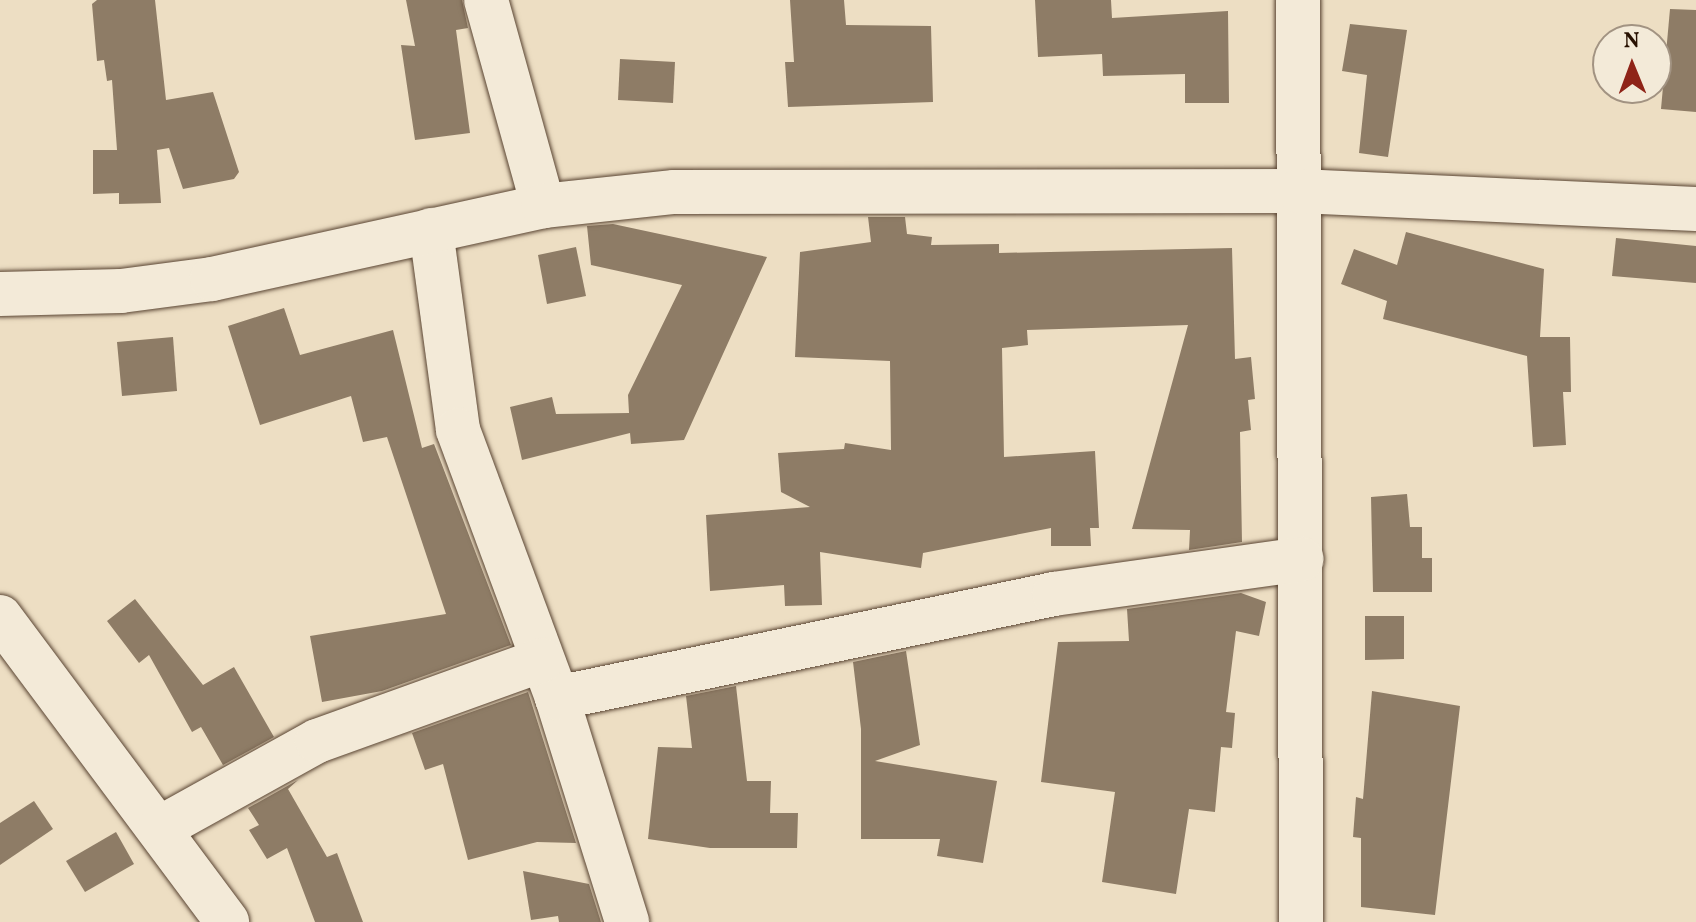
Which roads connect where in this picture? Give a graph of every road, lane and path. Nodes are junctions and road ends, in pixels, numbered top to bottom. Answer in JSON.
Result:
{"nodes":[{"id":1,"x":486,"y":0,"type":"edge"},
{"id":2,"x":1298,"y":0,"type":"edge"},
{"id":3,"x":1299,"y":191,"type":"junction"},
{"id":4,"x":543,"y":206,"type":"junction"},
{"id":5,"x":1696,"y":209,"type":"edge"},
{"id":6,"x":431,"y":230,"type":"junction"},
{"id":7,"x":0,"y":294,"type":"edge"},
{"id":8,"x":1302,"y":559,"type":"junction"},
{"id":9,"x":0,"y":617,"type":"edge"},
{"id":10,"x":550,"y":679,"type":"junction"},
{"id":11,"x":160,"y":828,"type":"junction"},
{"id":12,"x":227,"y":922,"type":"edge"},
{"id":13,"x":627,"y":922,"type":"edge"},
{"id":14,"x":1301,"y":922,"type":"edge"}],
"edges":[{"from":1,"to":4,"type":"street"},
{"from":2,"to":3,"type":"street"},
{"from":3,"to":4,"type":"street"},
{"from":3,"to":5,"type":"street"},
{"from":3,"to":8,"type":"street"},
{"from":4,"to":6,"type":"street"},
{"from":6,"to":7,"type":"street"},
{"from":6,"to":10,"type":"street"},
{"from":8,"to":10,"type":"street"},
{"from":8,"to":14,"type":"street"},
{"from":9,"to":11,"type":"street"},
{"from":10,"to":11,"type":"street"},
{"from":10,"to":13,"type":"street"},
{"from":11,"to":12,"type":"street"}]}
